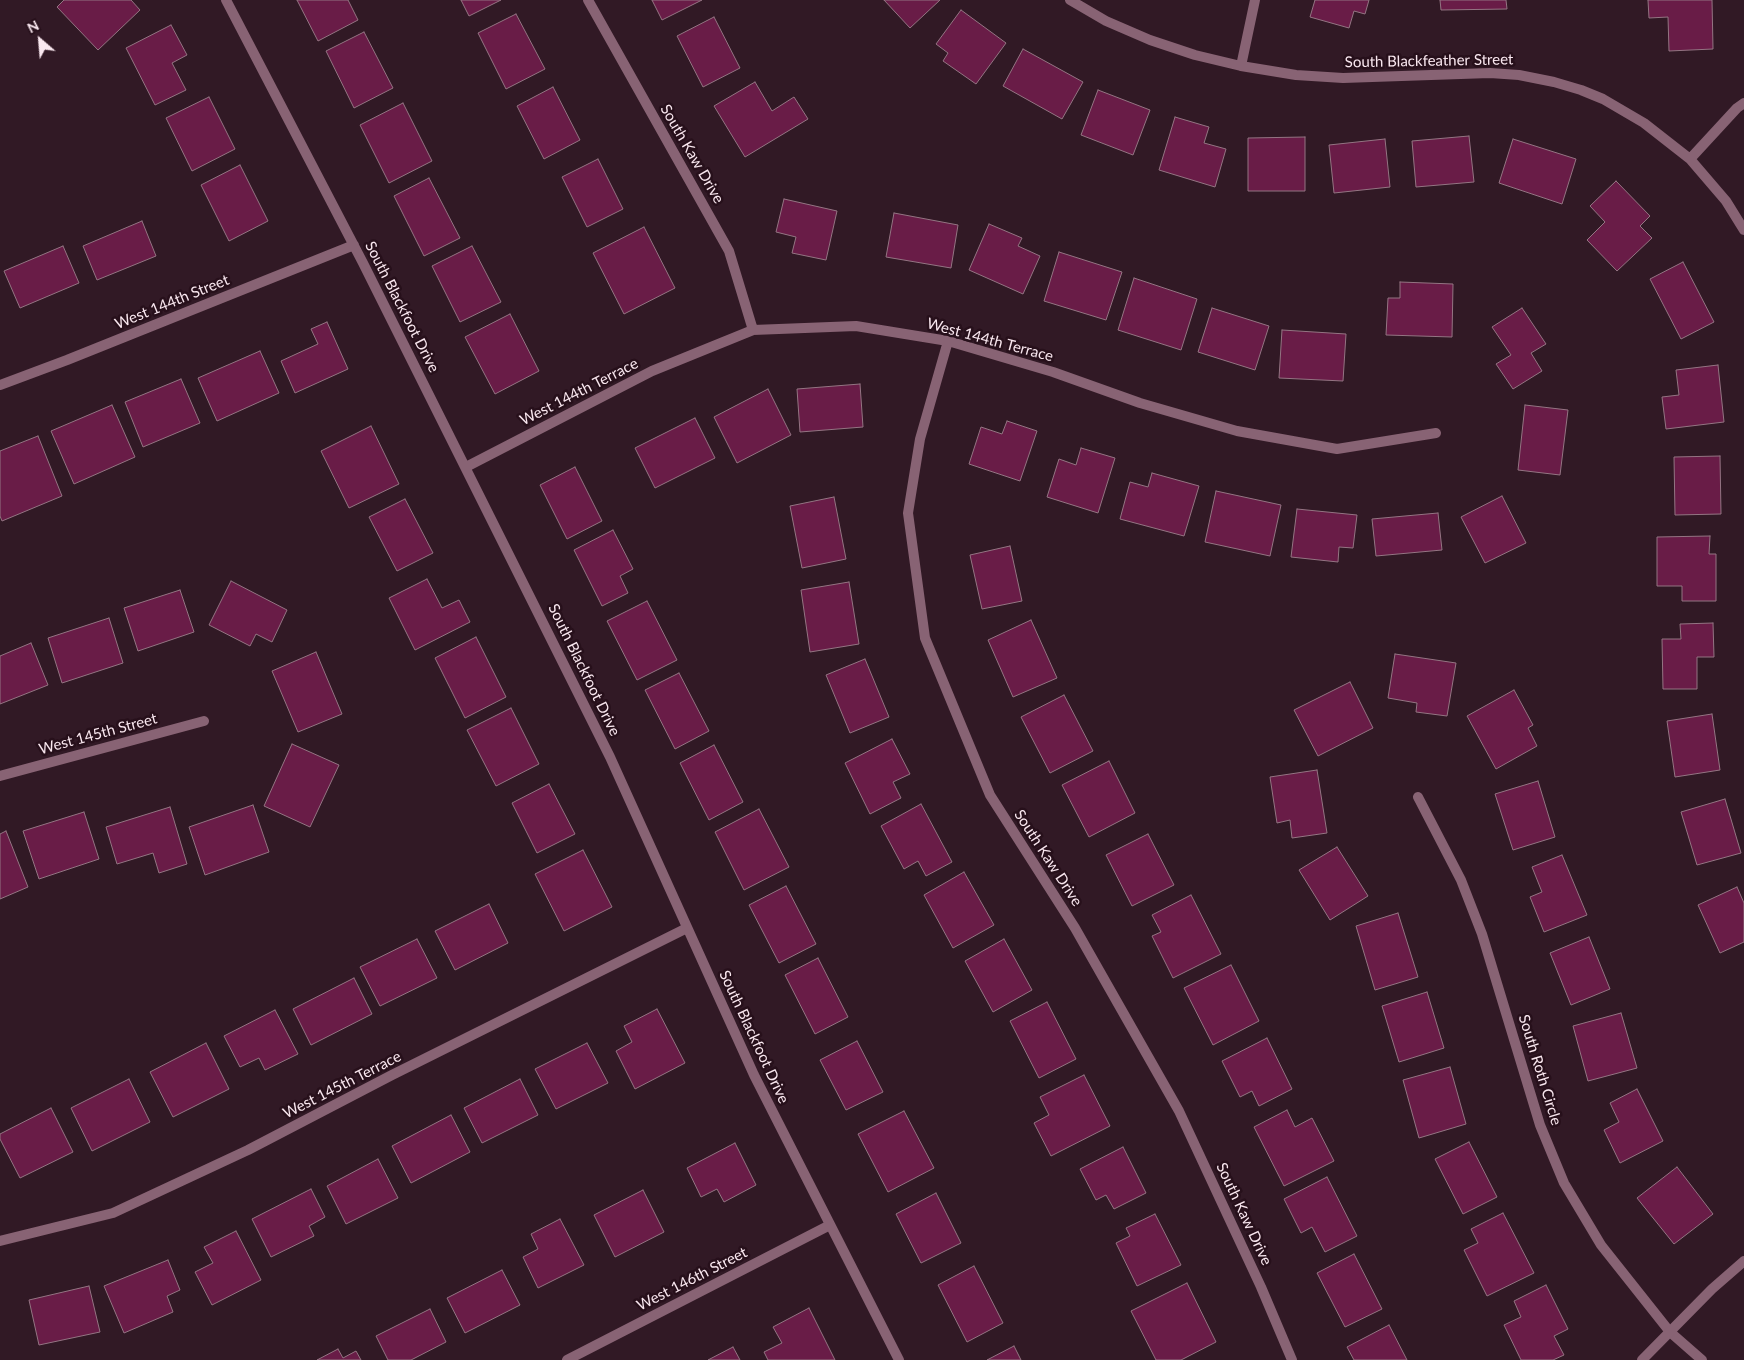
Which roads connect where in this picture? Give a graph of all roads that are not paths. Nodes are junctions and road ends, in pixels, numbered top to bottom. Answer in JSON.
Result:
{"nodes":[{"id":1,"x":226,"y":0,"type":"edge"},
{"id":2,"x":588,"y":0,"type":"edge"},
{"id":3,"x":1070,"y":0,"type":"edge"},
{"id":4,"x":1255,"y":0,"type":"edge"},
{"id":5,"x":1241,"y":66,"type":"junction"},
{"id":6,"x":1744,"y":104,"type":"edge"},
{"id":7,"x":1690,"y":159,"type":"junction"},
{"id":8,"x":1744,"y":230,"type":"edge"},
{"id":9,"x":354,"y":244,"type":"junction"},
{"id":10,"x":752,"y":330,"type":"junction"},
{"id":11,"x":948,"y":340,"type":"junction"},
{"id":12,"x":0,"y":385,"type":"edge"},
{"id":13,"x":1436,"y":433,"type":"dead end"},
{"id":14,"x":466,"y":466,"type":"junction"},
{"id":15,"x":204,"y":721,"type":"dead end"},
{"id":16,"x":0,"y":776,"type":"edge"},
{"id":17,"x":1418,"y":796,"type":"dead end"},
{"id":18,"x":687,"y":928,"type":"junction"},
{"id":19,"x":830,"y":1225,"type":"junction"},
{"id":20,"x":0,"y":1241,"type":"edge"},
{"id":21,"x":1744,"y":1262,"type":"edge"},
{"id":22,"x":1670,"y":1332,"type":"junction"},
{"id":23,"x":567,"y":1360,"type":"edge"},
{"id":24,"x":900,"y":1360,"type":"edge"},
{"id":25,"x":1292,"y":1360,"type":"edge"},
{"id":26,"x":1642,"y":1360,"type":"edge"},
{"id":27,"x":1702,"y":1360,"type":"edge"}],
"edges":[{"from":1,"to":9,"type":"street","name":"South Blackfoot Drive"},
{"from":2,"to":10,"type":"street","name":"South Kaw Drive"},
{"from":3,"to":5,"type":"street","name":"South Blackfeather Street"},
{"from":4,"to":5,"type":"street"},
{"from":5,"to":7,"type":"street","name":"South Blackfeather Street"},
{"from":6,"to":7,"type":"street"},
{"from":7,"to":8,"type":"street","name":"South Blackfeather Street"},
{"from":9,"to":12,"type":"street","name":"West 144th Street"},
{"from":9,"to":14,"type":"street","name":"South Blackfoot Drive"},
{"from":10,"to":11,"type":"street","name":"West 144th Terrace"},
{"from":10,"to":14,"type":"street","name":"West 144th Terrace"},
{"from":11,"to":13,"type":"street","name":"West 144th Terrace"},
{"from":11,"to":25,"type":"street","name":"South Kaw Drive"},
{"from":14,"to":18,"type":"street","name":"South Blackfoot Drive"},
{"from":15,"to":16,"type":"street","name":"West 145th Street"},
{"from":17,"to":22,"type":"street","name":"South Roth Circle"},
{"from":18,"to":19,"type":"street","name":"South Blackfoot Drive"},
{"from":18,"to":20,"type":"street","name":"West 145th Terrace"},
{"from":19,"to":23,"type":"street","name":"West 146th Street"},
{"from":19,"to":24,"type":"street","name":"South Blackfoot Drive"},
{"from":21,"to":22,"type":"street"},
{"from":22,"to":26,"type":"street"},
{"from":22,"to":27,"type":"street","name":"South Roth Circle"}]}
